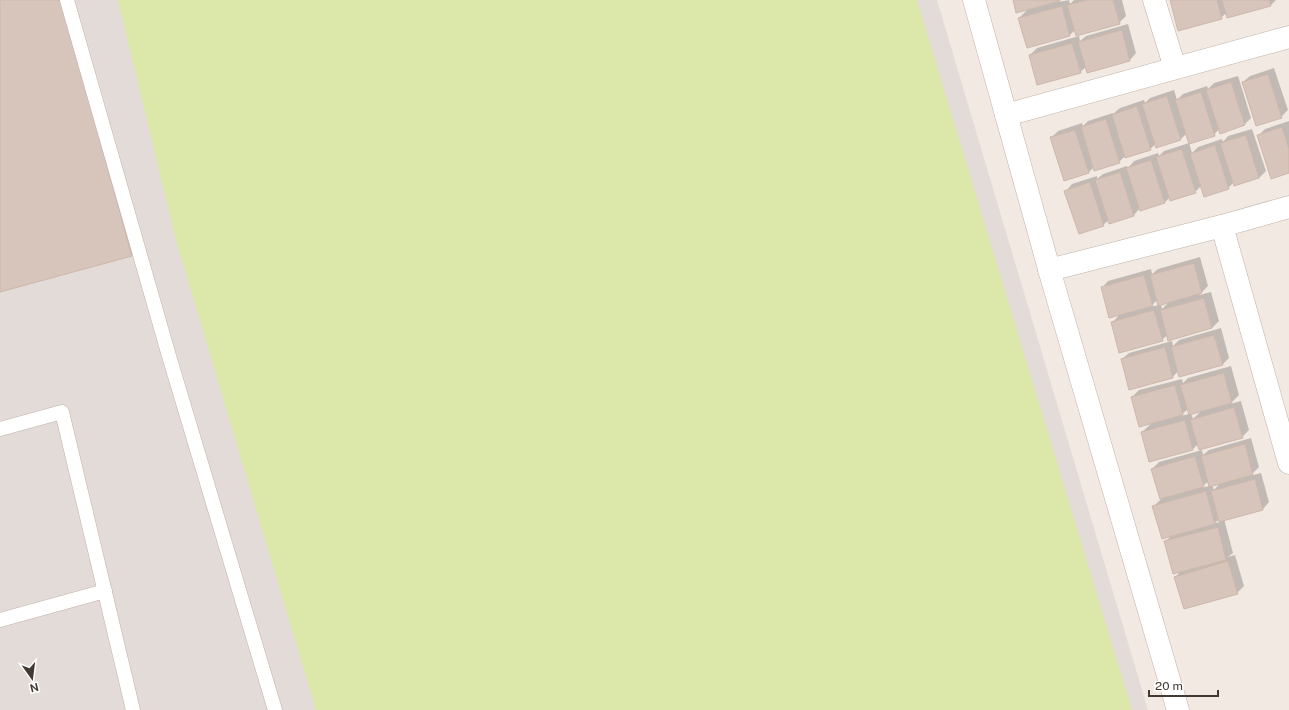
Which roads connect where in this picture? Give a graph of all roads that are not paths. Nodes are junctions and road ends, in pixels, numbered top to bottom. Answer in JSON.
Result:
{"nodes":[{"id":1,"x":67,"y":0,"type":"edge"},
{"id":2,"x":974,"y":0,"type":"edge"},
{"id":3,"x":1154,"y":0,"type":"edge"},
{"id":4,"x":1289,"y":37,"type":"edge"},
{"id":5,"x":1175,"y":68,"type":"junction"},
{"id":6,"x":1006,"y":115,"type":"junction"},
{"id":7,"x":1289,"y":207,"type":"edge"},
{"id":8,"x":1222,"y":226,"type":"junction"},
{"id":9,"x":1049,"y":270,"type":"junction"},
{"id":10,"x":0,"y":429,"type":"edge"},
{"id":11,"x":1289,"y":463,"type":"edge"},
{"id":12,"x":105,"y":591,"type":"junction"},
{"id":13,"x":0,"y":620,"type":"edge"},
{"id":14,"x":133,"y":710,"type":"edge"},
{"id":15,"x":274,"y":710,"type":"edge"},
{"id":16,"x":1178,"y":710,"type":"edge"}],
"edges":[{"from":1,"to":15,"type":"lane"},
{"from":2,"to":6,"type":"street"},
{"from":3,"to":5,"type":"street"},
{"from":4,"to":5,"type":"street"},
{"from":5,"to":6,"type":"street"},
{"from":6,"to":9,"type":"street"},
{"from":7,"to":8,"type":"street"},
{"from":8,"to":9,"type":"street"},
{"from":8,"to":11,"type":"street"},
{"from":9,"to":16,"type":"street"},
{"from":10,"to":12,"type":"lane"},
{"from":12,"to":13,"type":"lane"},
{"from":12,"to":14,"type":"lane"}]}
